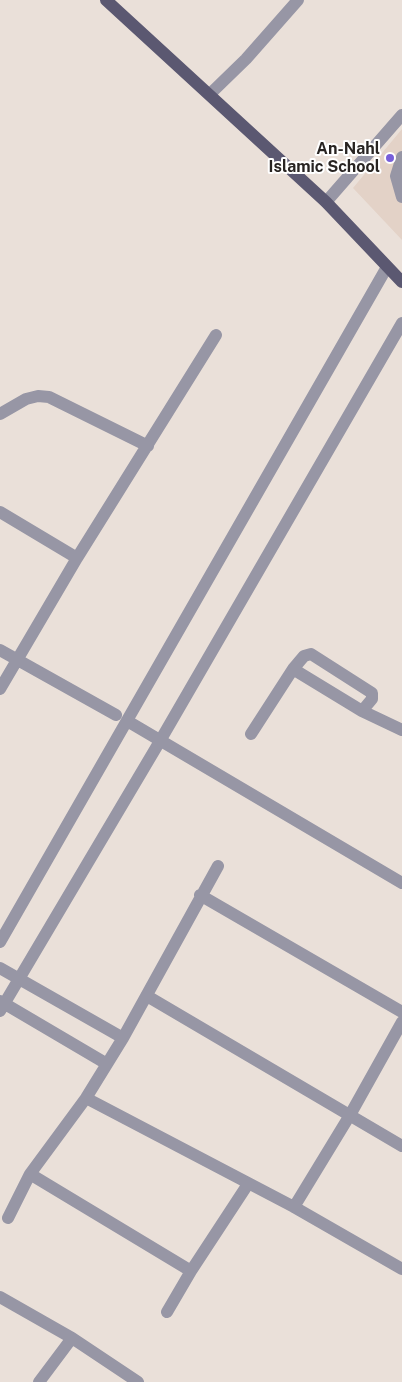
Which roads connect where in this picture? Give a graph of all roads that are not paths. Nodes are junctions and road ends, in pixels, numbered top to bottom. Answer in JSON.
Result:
{"nodes":[{"id":1,"x":106,"y":0,"type":"edge"},
{"id":2,"x":298,"y":0,"type":"edge"},
{"id":3,"x":210,"y":94,"type":"junction"},
{"id":4,"x":402,"y":115,"type":"edge"},
{"id":5,"x":402,"y":157,"type":"edge"},
{"id":6,"x":402,"y":196,"type":"edge"},
{"id":7,"x":326,"y":202,"type":"junction"},
{"id":8,"x":387,"y":267,"type":"junction"},
{"id":9,"x":402,"y":282,"type":"edge"},
{"id":10,"x":402,"y":323,"type":"edge"},
{"id":11,"x":216,"y":335,"type":"dead end"},
{"id":12,"x":0,"y":414,"type":"edge"},
{"id":13,"x":148,"y":446,"type":"junction"},
{"id":14,"x":0,"y":512,"type":"edge"},
{"id":15,"x":77,"y":558,"type":"junction"},
{"id":16,"x":0,"y":650,"type":"edge"},
{"id":17,"x":18,"y":660,"type":"junction"},
{"id":18,"x":293,"y":669,"type":"junction"},
{"id":19,"x":0,"y":689,"type":"edge"},
{"id":20,"x":362,"y":710,"type":"junction"},
{"id":21,"x":116,"y":715,"type":"dead end"},
{"id":22,"x":129,"y":722,"type":"junction"},
{"id":23,"x":402,"y":730,"type":"edge"},
{"id":24,"x":251,"y":734,"type":"dead end"},
{"id":25,"x":160,"y":741,"type":"junction"},
{"id":26,"x":218,"y":866,"type":"dead end"},
{"id":27,"x":402,"y":883,"type":"edge"},
{"id":28,"x":200,"y":895,"type":"junction"},
{"id":29,"x":0,"y":942,"type":"edge"},
{"id":30,"x":0,"y":968,"type":"edge"},
{"id":31,"x":19,"y":979,"type":"junction"},
{"id":32,"x":147,"y":996,"type":"junction"},
{"id":33,"x":1,"y":1005,"type":"edge"},
{"id":34,"x":402,"y":1012,"type":"edge"},
{"id":35,"x":402,"y":1022,"type":"edge"},
{"id":36,"x":123,"y":1038,"type":"junction"},
{"id":37,"x":108,"y":1064,"type":"junction"},
{"id":38,"x":86,"y":1098,"type":"junction"},
{"id":39,"x":350,"y":1116,"type":"junction"},
{"id":40,"x":402,"y":1146,"type":"edge"},
{"id":41,"x":30,"y":1174,"type":"junction"},
{"id":42,"x":248,"y":1184,"type":"junction"},
{"id":43,"x":294,"y":1207,"type":"junction"},
{"id":44,"x":8,"y":1218,"type":"dead end"},
{"id":45,"x":402,"y":1269,"type":"edge"},
{"id":46,"x":191,"y":1271,"type":"junction"},
{"id":47,"x":0,"y":1297,"type":"edge"},
{"id":48,"x":168,"y":1312,"type":"dead end"},
{"id":49,"x":72,"y":1338,"type":"junction"},
{"id":50,"x":39,"y":1382,"type":"edge"},
{"id":51,"x":138,"y":1382,"type":"edge"}],
"edges":[{"from":1,"to":3,"type":"main road"},
{"from":2,"to":3,"type":"street"},
{"from":3,"to":7,"type":"main road"},
{"from":4,"to":7,"type":"street"},
{"from":5,"to":6,"type":"street"},
{"from":7,"to":8,"type":"main road"},
{"from":8,"to":9,"type":"main road"},
{"from":8,"to":22,"type":"street"},
{"from":10,"to":25,"type":"street"},
{"from":11,"to":13,"type":"street"},
{"from":12,"to":13,"type":"street"},
{"from":13,"to":15,"type":"street"},
{"from":14,"to":15,"type":"street"},
{"from":15,"to":17,"type":"street"},
{"from":16,"to":17,"type":"street"},
{"from":17,"to":19,"type":"street"},
{"from":17,"to":21,"type":"street"},
{"from":18,"to":20,"type":"street"},
{"from":18,"to":20,"type":"street"},
{"from":18,"to":24,"type":"street"},
{"from":20,"to":23,"type":"street"},
{"from":22,"to":25,"type":"street"},
{"from":22,"to":29,"type":"street"},
{"from":25,"to":27,"type":"street"},
{"from":25,"to":31,"type":"street"},
{"from":26,"to":28,"type":"street"},
{"from":28,"to":32,"type":"street"},
{"from":28,"to":34,"type":"street"},
{"from":30,"to":31,"type":"street"},
{"from":31,"to":33,"type":"street"},
{"from":31,"to":36,"type":"street"},
{"from":32,"to":36,"type":"street"},
{"from":32,"to":39,"type":"street"},
{"from":33,"to":37,"type":"street"},
{"from":35,"to":39,"type":"street"},
{"from":36,"to":37,"type":"street"},
{"from":37,"to":38,"type":"street"},
{"from":38,"to":41,"type":"street"},
{"from":38,"to":42,"type":"street"},
{"from":39,"to":40,"type":"street"},
{"from":39,"to":43,"type":"street"},
{"from":41,"to":44,"type":"street"},
{"from":41,"to":46,"type":"street"},
{"from":42,"to":43,"type":"street"},
{"from":42,"to":46,"type":"street"},
{"from":43,"to":45,"type":"street"},
{"from":46,"to":48,"type":"street"},
{"from":47,"to":49,"type":"street"},
{"from":49,"to":50,"type":"street"},
{"from":49,"to":51,"type":"street"}]}
